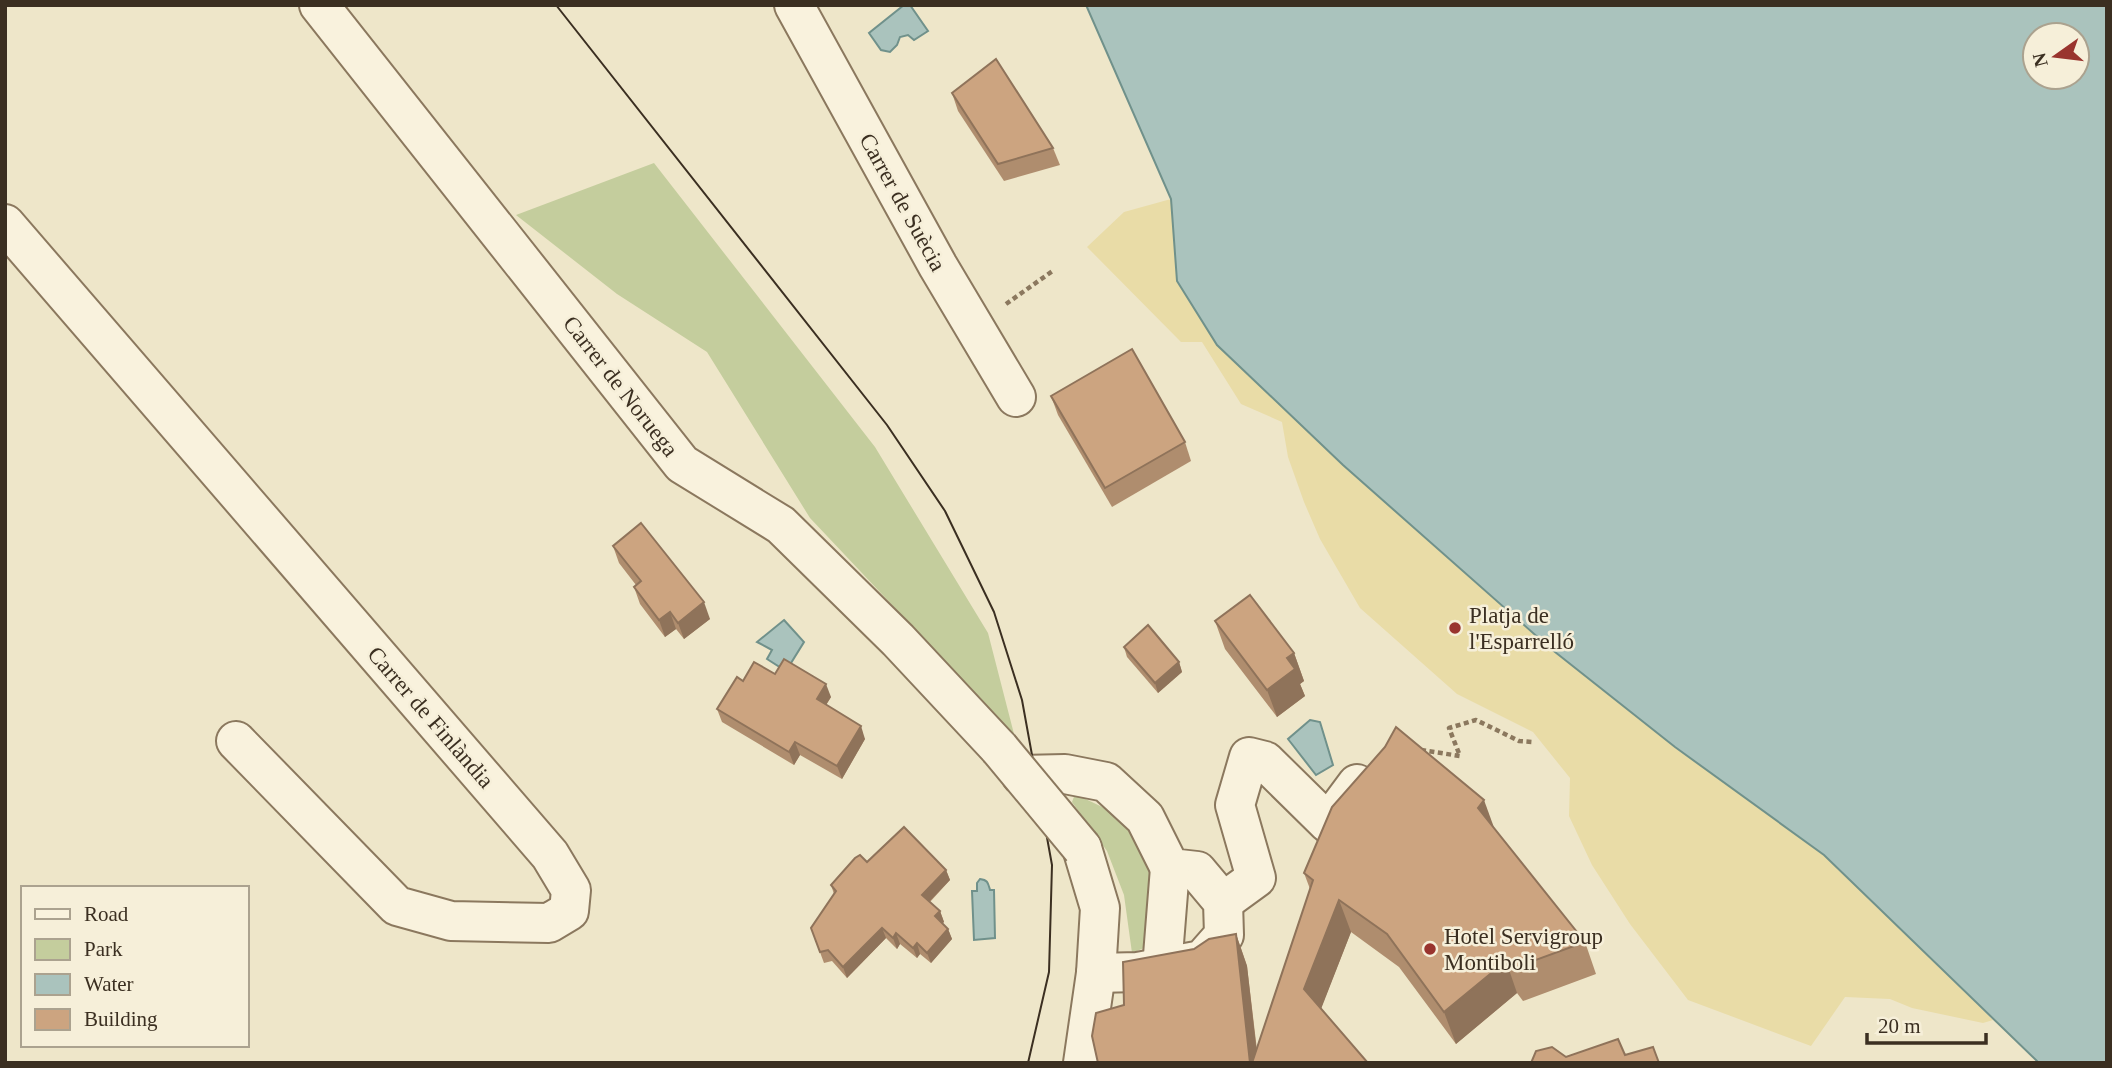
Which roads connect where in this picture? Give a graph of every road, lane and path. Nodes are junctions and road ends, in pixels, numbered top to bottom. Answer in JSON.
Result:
{"nodes":[{"id":1,"x":319,"y":5,"type":"edge"},
{"id":2,"x":794,"y":5,"type":"edge"},
{"id":3,"x":5,"y":223,"type":"edge"},
{"id":4,"x":1054,"y":270,"type":"dead end"},
{"id":5,"x":1005,"y":305,"type":"dead end"},
{"id":6,"x":1016,"y":397,"type":"dead end"},
{"id":7,"x":236,"y":741,"type":"dead end"},
{"id":8,"x":1532,"y":742,"type":"dead end"},
{"id":9,"x":1408,"y":748,"type":"edge"},
{"id":10,"x":1010,"y":761,"type":"junction"},
{"id":11,"x":1357,"y":783,"type":"edge"},
{"id":12,"x":1170,"y":868,"type":"junction"},
{"id":13,"x":1223,"y":902,"type":"junction"},
{"id":14,"x":1162,"y":968,"type":"junction"},
{"id":15,"x":1096,"y":973,"type":"junction"},
{"id":16,"x":1083,"y":1063,"type":"edge"}],
"edges":[{"from":1,"to":10,"type":"street","name":"Carrer de Noruega"},
{"from":2,"to":6,"type":"street","name":"Carrer de Suècia"},
{"from":3,"to":7,"type":"street","name":"Carrer de Finlàndia"},
{"from":4,"to":5,"type":"path"},
{"from":8,"to":9,"type":"path"},
{"from":10,"to":12,"type":"street"},
{"from":10,"to":15,"type":"street","name":"Carrer de Noruega","bridge":true},
{"from":11,"to":13,"type":"street"},
{"from":12,"to":13,"type":"street"},
{"from":12,"to":14,"type":"street"},
{"from":13,"to":14,"type":"street"},
{"from":14,"to":15,"type":"street"},
{"from":15,"to":16,"type":"street"}]}
